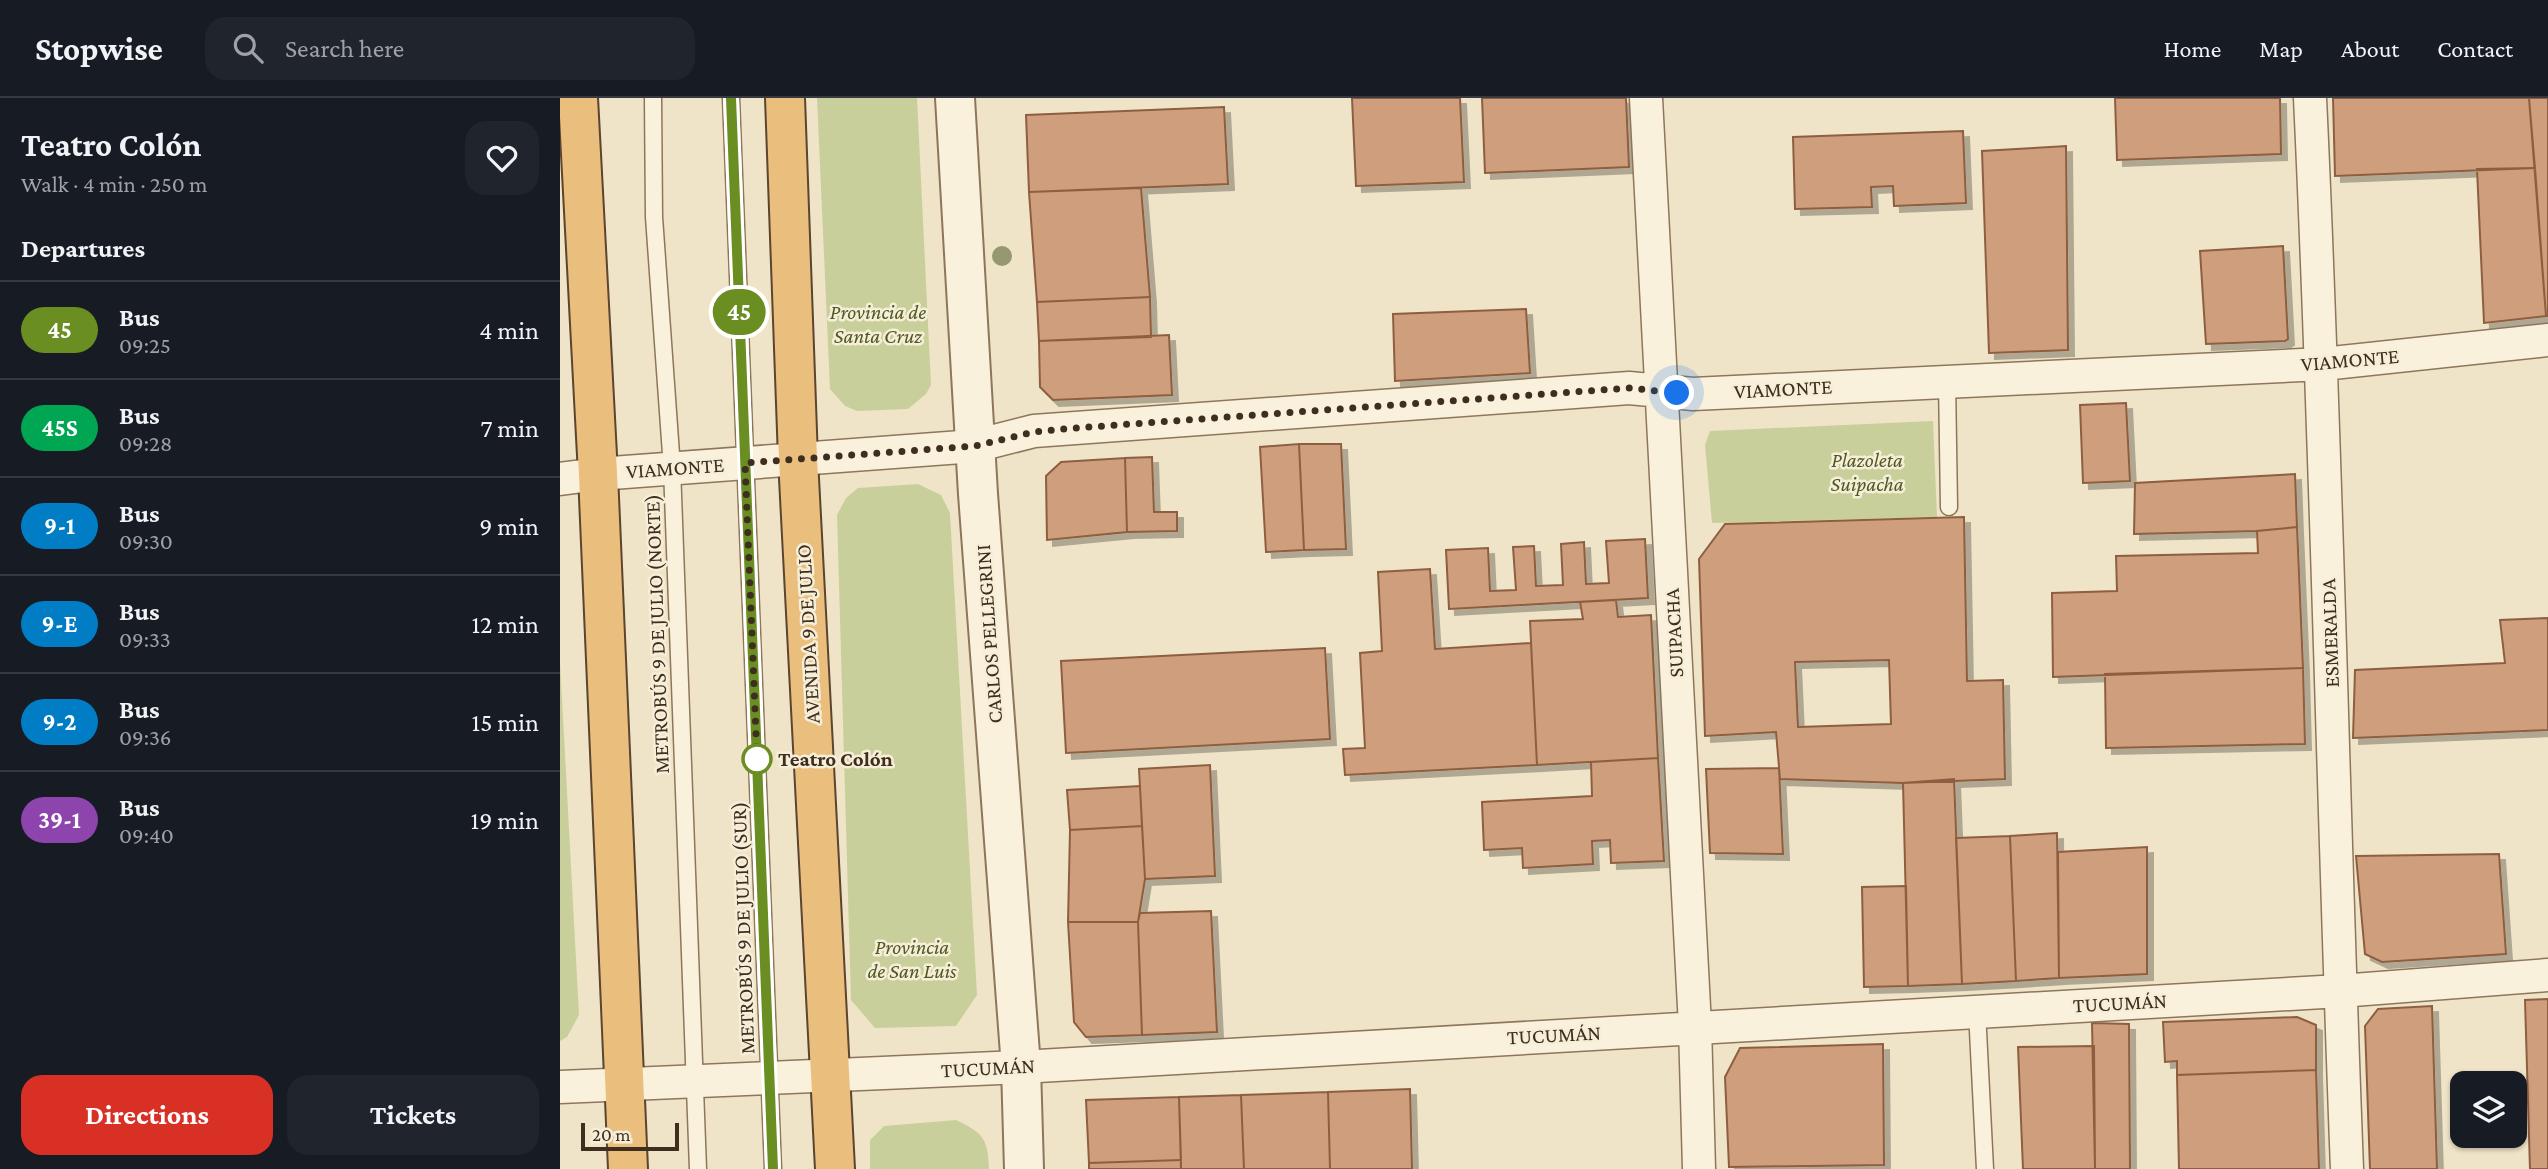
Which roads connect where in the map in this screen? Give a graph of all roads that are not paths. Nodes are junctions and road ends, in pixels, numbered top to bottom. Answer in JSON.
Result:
{"nodes":[{"id":1,"x":578,"y":98,"type":"edge"},
{"id":2,"x":653,"y":98,"type":"edge"},
{"id":3,"x":732,"y":98,"type":"edge"},
{"id":4,"x":785,"y":98,"type":"edge"},
{"id":5,"x":955,"y":98,"type":"edge"},
{"id":6,"x":1646,"y":98,"type":"edge"},
{"id":7,"x":2310,"y":98,"type":"edge"},
{"id":8,"x":2548,"y":340,"type":"edge"},
{"id":9,"x":2323,"y":364,"type":"junction"},
{"id":10,"x":1947,"y":381,"type":"junction"},
{"id":11,"x":1662,"y":391,"type":"junction"},
{"id":12,"x":975,"y":446,"type":"junction"},
{"id":13,"x":798,"y":459,"type":"junction"},
{"id":14,"x":745,"y":463,"type":"junction"},
{"id":15,"x":672,"y":468,"type":"junction"},
{"id":16,"x":598,"y":474,"type":"junction"},
{"id":17,"x":560,"y":479,"type":"edge"},
{"id":18,"x":1949,"y":507,"type":"dead end"},
{"id":19,"x":2548,"y":975,"type":"edge"},
{"id":20,"x":2340,"y":991,"type":"junction"},
{"id":21,"x":1977,"y":1011,"type":"junction"},
{"id":22,"x":1695,"y":1026,"type":"junction"},
{"id":23,"x":1021,"y":1067,"type":"junction"},
{"id":24,"x":831,"y":1075,"type":"junction"},
{"id":25,"x":770,"y":1078,"type":"junction"},
{"id":26,"x":694,"y":1082,"type":"junction"},
{"id":27,"x":624,"y":1085,"type":"junction"},
{"id":28,"x":560,"y":1087,"type":"edge"},
{"id":29,"x":628,"y":1169,"type":"edge"},
{"id":30,"x":698,"y":1169,"type":"edge"},
{"id":31,"x":773,"y":1169,"type":"edge"},
{"id":32,"x":835,"y":1169,"type":"edge"},
{"id":33,"x":1024,"y":1169,"type":"edge"},
{"id":34,"x":1699,"y":1169,"type":"edge"},
{"id":35,"x":1984,"y":1169,"type":"edge"},
{"id":36,"x":2347,"y":1169,"type":"edge"}],
"edges":[{"from":1,"to":16,"type":"highway"},
{"from":2,"to":15,"type":"lane","name":"METROBÚS 9 DE JULIO (NORTE)"},
{"from":3,"to":14,"type":"lane","name":"METROBÚS 9 DE JULIO (SUR)"},
{"from":4,"to":13,"type":"highway","name":"AVENIDA 9 DE JULIO"},
{"from":5,"to":12,"type":"street","name":"CARLOS PELLEGRINI"},
{"from":6,"to":11,"type":"street","name":"SUIPACHA"},
{"from":7,"to":9,"type":"street","name":"ESMERALDA"},
{"from":8,"to":9,"type":"street","name":"VIAMONTE"},
{"from":9,"to":10,"type":"street","name":"VIAMONTE"},
{"from":9,"to":20,"type":"street","name":"ESMERALDA"},
{"from":10,"to":11,"type":"street","name":"VIAMONTE"},
{"from":10,"to":18,"type":"lane"},
{"from":11,"to":12,"type":"street","name":"VIAMONTE"},
{"from":11,"to":22,"type":"street","name":"SUIPACHA"},
{"from":12,"to":13,"type":"street","name":"VIAMONTE"},
{"from":12,"to":23,"type":"street","name":"CARLOS PELLEGRINI"},
{"from":13,"to":14,"type":"street","name":"VIAMONTE"},
{"from":13,"to":24,"type":"highway","name":"AVENIDA 9 DE JULIO"},
{"from":14,"to":15,"type":"street","name":"VIAMONTE"},
{"from":14,"to":25,"type":"lane","name":"METROBÚS 9 DE JULIO (SUR)"},
{"from":15,"to":16,"type":"street","name":"VIAMONTE"},
{"from":15,"to":26,"type":"lane","name":"METROBÚS 9 DE JULIO (NORTE)"},
{"from":16,"to":17,"type":"street","name":"VIAMONTE"},
{"from":16,"to":27,"type":"highway"},
{"from":19,"to":20,"type":"street","name":"TUCUMÁN"},
{"from":20,"to":21,"type":"street","name":"TUCUMÁN"},
{"from":20,"to":36,"type":"street","name":"ESMERALDA"},
{"from":21,"to":22,"type":"street","name":"TUCUMÁN"},
{"from":21,"to":35,"type":"lane"},
{"from":22,"to":23,"type":"street","name":"TUCUMÁN"},
{"from":22,"to":34,"type":"street","name":"SUIPACHA"},
{"from":23,"to":24,"type":"street","name":"TUCUMÁN"},
{"from":23,"to":33,"type":"street","name":"CARLOS PELLEGRINI"},
{"from":24,"to":25,"type":"street","name":"TUCUMÁN"},
{"from":24,"to":32,"type":"highway","name":"AVENIDA 9 DE JULIO"},
{"from":25,"to":26,"type":"street","name":"TUCUMÁN"},
{"from":25,"to":31,"type":"lane","name":"METROBÚS 9 DE JULIO (SUR)"},
{"from":26,"to":27,"type":"street","name":"TUCUMÁN"},
{"from":26,"to":30,"type":"lane","name":"METROBÚS 9 DE JULIO (NORTE)"},
{"from":27,"to":28,"type":"street","name":"TUCUMÁN"},
{"from":27,"to":29,"type":"highway"}]}
